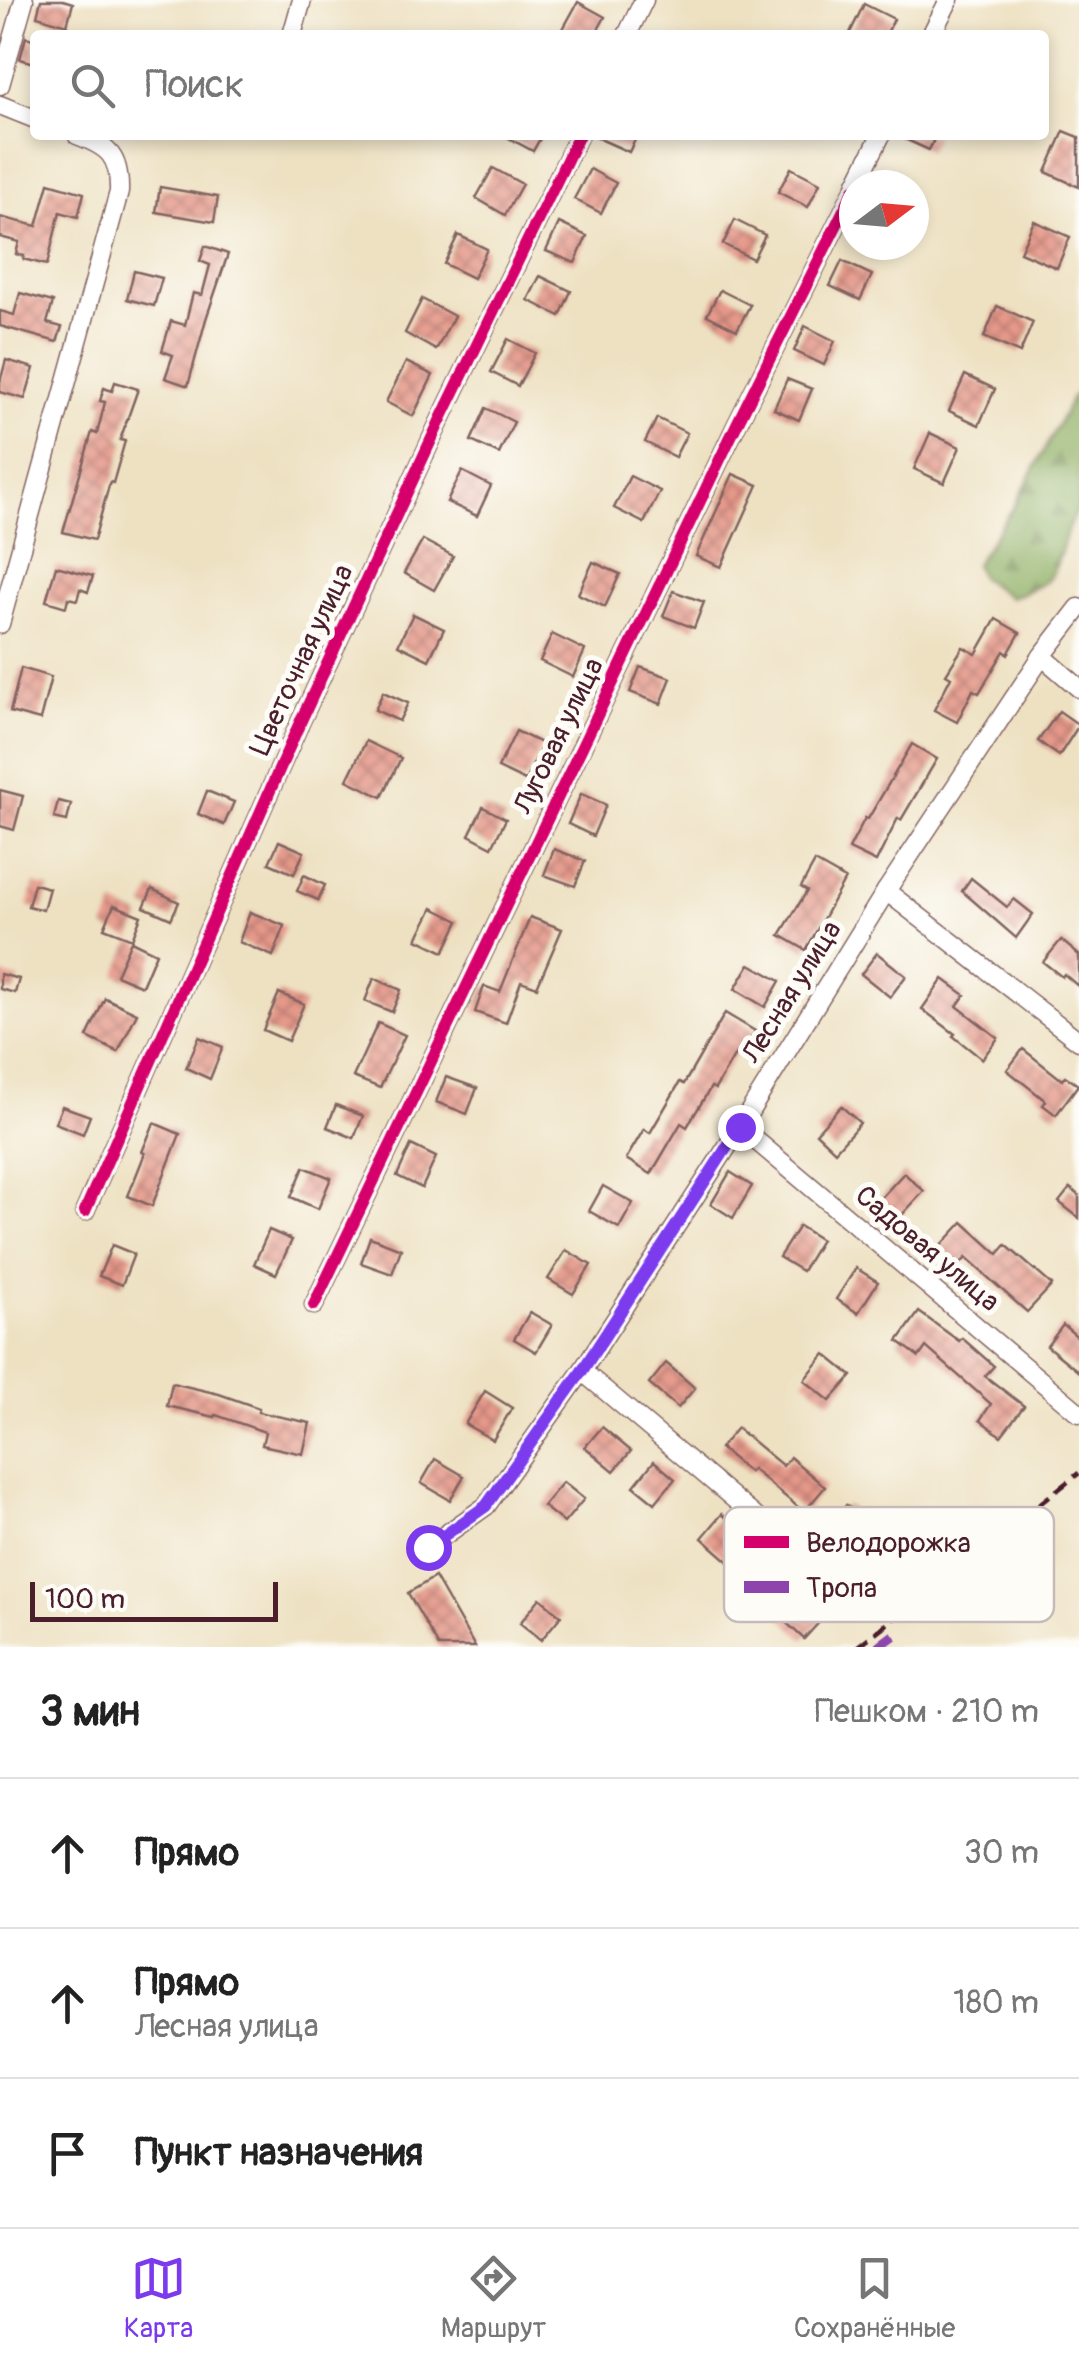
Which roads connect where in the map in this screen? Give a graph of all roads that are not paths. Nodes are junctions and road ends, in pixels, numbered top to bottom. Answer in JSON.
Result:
{"nodes":[{"id":1,"x":24,"y":0,"type":"edge"},
{"id":2,"x":302,"y":0,"type":"edge"},
{"id":3,"x":644,"y":0,"type":"edge"},
{"id":4,"x":949,"y":0,"type":"edge"},
{"id":5,"x":293,"y":30,"type":"edge"},
{"id":6,"x":629,"y":30,"type":"edge"},
{"id":7,"x":934,"y":30,"type":"edge"},
{"id":8,"x":0,"y":85,"type":"edge"},
{"id":9,"x":0,"y":105,"type":"edge"},
{"id":10,"x":30,"y":117,"type":"edge"},
{"id":11,"x":91,"y":140,"type":"edge"},
{"id":12,"x":577,"y":140,"type":"edge"},
{"id":13,"x":879,"y":140,"type":"edge"},
{"id":14,"x":864,"y":170,"type":"edge"},
{"id":15,"x":839,"y":220,"type":"edge"},
{"id":16,"x":1079,"y":608,"type":"edge"},
{"id":17,"x":0,"y":624,"type":"edge"},
{"id":18,"x":1042,"y":656,"type":"junction"},
{"id":19,"x":1079,"y":688,"type":"edge"},
{"id":20,"x":886,"y":891,"type":"junction"},
{"id":21,"x":1079,"y":1041,"type":"edge"},
{"id":22,"x":740,"y":1127,"type":"junction"},
{"id":23,"x":85,"y":1212,"type":"dead end"},
{"id":24,"x":314,"y":1305,"type":"dead end"},
{"id":25,"x":582,"y":1371,"type":"junction"},
{"id":26,"x":1079,"y":1413,"type":"edge"},
{"id":27,"x":744,"y":1507,"type":"edge"},
{"id":28,"x":428,"y":1547,"type":"dead end"}],
"edges":[{"from":1,"to":8,"type":"street"},
{"from":2,"to":5,"type":"street"},
{"from":3,"to":6,"type":"street"},
{"from":4,"to":7,"type":"street"},
{"from":9,"to":10,"type":"street"},
{"from":11,"to":17,"type":"street"},
{"from":12,"to":23,"type":"street","name":"Цветочная улица"},
{"from":13,"to":14,"type":"street","name":"Луговая улица"},
{"from":15,"to":24,"type":"street","name":"Луговая улица"},
{"from":16,"to":18,"type":"street","name":"Лесная улица"},
{"from":18,"to":19,"type":"street"},
{"from":18,"to":20,"type":"street","name":"Лесная улица"},
{"from":20,"to":21,"type":"street"},
{"from":20,"to":22,"type":"street","name":"Лесная улица"},
{"from":22,"to":25,"type":"street","name":"Лесная улица"},
{"from":22,"to":26,"type":"street","name":"Садовая улица"},
{"from":25,"to":27,"type":"street"},
{"from":25,"to":28,"type":"street","name":"Лесная улица"}]}
